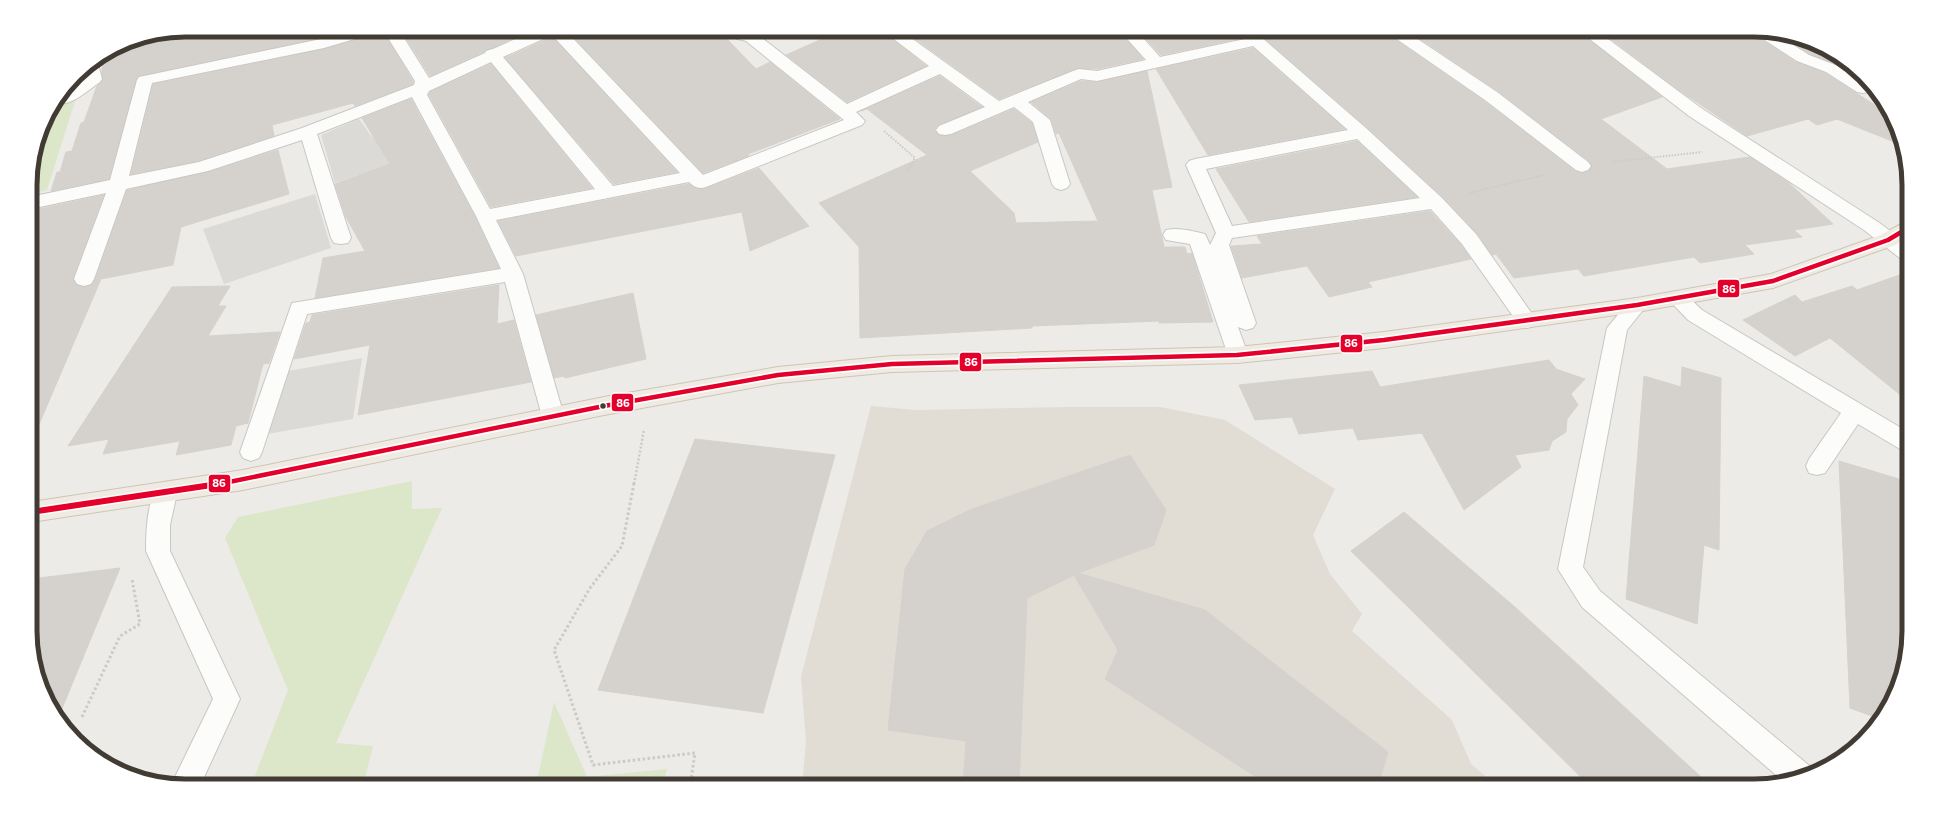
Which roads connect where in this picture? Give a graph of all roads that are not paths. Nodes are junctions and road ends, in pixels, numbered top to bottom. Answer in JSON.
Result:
{"nodes":[{"id":1,"x":345,"y":37,"type":"edge"},
{"id":2,"x":395,"y":37,"type":"edge"},
{"id":3,"x":532,"y":37,"type":"edge"},
{"id":4,"x":563,"y":37,"type":"edge"},
{"id":5,"x":748,"y":37,"type":"edge"},
{"id":6,"x":900,"y":37,"type":"edge"},
{"id":7,"x":1133,"y":37,"type":"edge"},
{"id":8,"x":1243,"y":37,"type":"edge"},
{"id":9,"x":1252,"y":37,"type":"edge"},
{"id":10,"x":1404,"y":37,"type":"edge"},
{"id":11,"x":1595,"y":37,"type":"edge"},
{"id":12,"x":1772,"y":38,"type":"edge"},
{"id":13,"x":492,"y":54,"type":"junction"},
{"id":14,"x":1156,"y":62,"type":"junction"},
{"id":15,"x":941,"y":67,"type":"junction"},
{"id":16,"x":92,"y":70,"type":"edge"},
{"id":17,"x":421,"y":88,"type":"junction"},
{"id":18,"x":1863,"y":88,"type":"dead end"},
{"id":19,"x":66,"y":97,"type":"edge"},
{"id":20,"x":1015,"y":100,"type":"junction"},
{"id":21,"x":997,"y":108,"type":"junction"},
{"id":22,"x":850,"y":116,"type":"junction"},
{"id":23,"x":946,"y":130,"type":"dead end"},
{"id":24,"x":308,"y":132,"type":"junction"},
{"id":25,"x":1361,"y":133,"type":"junction"},
{"id":26,"x":1582,"y":166,"type":"dead end"},
{"id":27,"x":693,"y":176,"type":"junction"},
{"id":28,"x":1061,"y":184,"type":"dead end"},
{"id":29,"x":118,"y":186,"type":"junction"},
{"id":30,"x":608,"y":192,"type":"junction"},
{"id":31,"x":37,"y":202,"type":"edge"},
{"id":32,"x":1435,"y":202,"type":"junction"},
{"id":33,"x":485,"y":216,"type":"junction"},
{"id":34,"x":1902,"y":232,"type":"edge"},
{"id":35,"x":1226,"y":233,"type":"junction"},
{"id":36,"x":1173,"y":235,"type":"dead end"},
{"id":37,"x":341,"y":238,"type":"dead end"},
{"id":38,"x":1888,"y":240,"type":"junction"},
{"id":39,"x":1902,"y":250,"type":"edge"},
{"id":40,"x":513,"y":274,"type":"junction"},
{"id":41,"x":84,"y":279,"type":"dead end"},
{"id":42,"x":1677,"y":298,"type":"junction"},
{"id":43,"x":1637,"y":305,"type":"junction"},
{"id":44,"x":1527,"y":321,"type":"junction"},
{"id":45,"x":1246,"y":323,"type":"dead end"},
{"id":46,"x":1237,"y":355,"type":"junction"},
{"id":47,"x":1854,"y":410,"type":"junction"},
{"id":48,"x":553,"y":416,"type":"junction"},
{"id":49,"x":1902,"y":439,"type":"edge"},
{"id":50,"x":251,"y":452,"type":"dead end"},
{"id":51,"x":1817,"y":466,"type":"dead end"},
{"id":52,"x":165,"y":493,"type":"junction"},
{"id":53,"x":37,"y":511,"type":"edge"},
{"id":54,"x":1796,"y":773,"type":"edge"},
{"id":55,"x":188,"y":779,"type":"edge"}],
"edges":[{"from":1,"to":29,"type":"street"},
{"from":2,"to":17,"type":"street"},
{"from":3,"to":13,"type":"street"},
{"from":4,"to":27,"type":"street"},
{"from":5,"to":22,"type":"street"},
{"from":6,"to":15,"type":"street"},
{"from":7,"to":14,"type":"street"},
{"from":8,"to":14,"type":"street"},
{"from":9,"to":25,"type":"street"},
{"from":10,"to":26,"type":"street"},
{"from":11,"to":38,"type":"street"},
{"from":12,"to":18,"type":"street"},
{"from":13,"to":17,"type":"street"},
{"from":13,"to":30,"type":"street"},
{"from":14,"to":20,"type":"street"},
{"from":15,"to":21,"type":"street"},
{"from":15,"to":22,"type":"street"},
{"from":16,"to":19,"type":"street"},
{"from":17,"to":24,"type":"street"},
{"from":17,"to":33,"type":"street"},
{"from":20,"to":21,"type":"street"},
{"from":20,"to":28,"type":"street"},
{"from":21,"to":23,"type":"street"},
{"from":22,"to":27,"type":"street"},
{"from":24,"to":29,"type":"street"},
{"from":24,"to":37,"type":"street"},
{"from":25,"to":32,"type":"street"},
{"from":25,"to":35,"type":"street"},
{"from":27,"to":30,"type":"street"},
{"from":29,"to":31,"type":"street"},
{"from":29,"to":41,"type":"street"},
{"from":30,"to":33,"type":"street"},
{"from":32,"to":35,"type":"street"},
{"from":32,"to":44,"type":"street"},
{"from":33,"to":40,"type":"street"},
{"from":34,"to":38,"type":"main road"},
{"from":35,"to":45,"type":"street"},
{"from":36,"to":46,"type":"street"},
{"from":38,"to":39,"type":"street"},
{"from":38,"to":42,"type":"main road"},
{"from":40,"to":48,"type":"street"},
{"from":40,"to":50,"type":"street"},
{"from":42,"to":43,"type":"main road"},
{"from":42,"to":47,"type":"street"},
{"from":43,"to":44,"type":"main road"},
{"from":43,"to":54,"type":"street"},
{"from":44,"to":46,"type":"main road"},
{"from":46,"to":48,"type":"main road"},
{"from":47,"to":49,"type":"street"},
{"from":47,"to":51,"type":"street"},
{"from":48,"to":52,"type":"main road"},
{"from":52,"to":53,"type":"main road"},
{"from":52,"to":55,"type":"street"}]}
